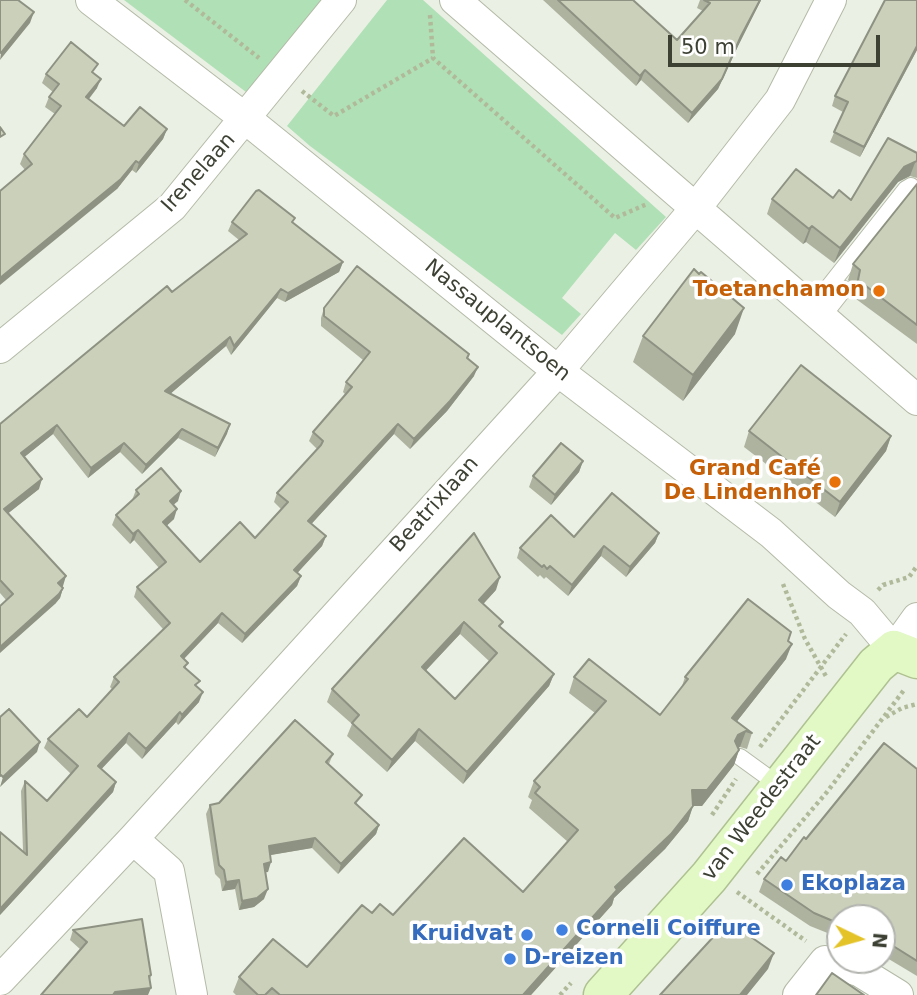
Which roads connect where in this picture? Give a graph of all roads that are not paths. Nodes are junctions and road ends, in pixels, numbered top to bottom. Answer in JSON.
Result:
{"nodes":[{"id":1,"x":91,"y":0,"type":"edge"},
{"id":2,"x":341,"y":0,"type":"edge"},
{"id":3,"x":831,"y":0,"type":"edge"},
{"id":4,"x":443,"y":6,"type":"edge"},
{"id":5,"x":246,"y":119,"type":"junction"},
{"id":6,"x":911,"y":186,"type":"edge"},
{"id":7,"x":687,"y":218,"type":"junction"},
{"id":8,"x":844,"y":289,"type":"dead end"},
{"id":9,"x":817,"y":313,"type":"junction"},
{"id":10,"x":0,"y":348,"type":"edge"},
{"id":11,"x":558,"y":371,"type":"junction"},
{"id":12,"x":917,"y":400,"type":"edge"},
{"id":13,"x":917,"y":618,"type":"edge"},
{"id":14,"x":907,"y":664,"type":"edge"},
{"id":15,"x":744,"y":759,"type":"road end"},
{"id":16,"x":780,"y":786,"type":"junction"},
{"id":17,"x":133,"y":839,"type":"junction"},
{"id":18,"x":0,"y":980,"type":"edge"},
{"id":19,"x":591,"y":985,"type":"edge"},
{"id":20,"x":192,"y":995,"type":"edge"},
{"id":21,"x":798,"y":995,"type":"edge"},
{"id":22,"x":898,"y":995,"type":"edge"}],
"edges":[{"from":1,"to":5,"type":"street","name":"Nassauplantsoen"},
{"from":2,"to":5,"type":"street","name":"Irenelaan"},
{"from":3,"to":7,"type":"street","name":"Beatrixlaan"},
{"from":4,"to":7,"type":"street"},
{"from":5,"to":10,"type":"street","name":"Irenelaan"},
{"from":5,"to":11,"type":"street","name":"Nassauplantsoen"},
{"from":6,"to":9,"type":"lane"},
{"from":7,"to":9,"type":"street"},
{"from":7,"to":11,"type":"street","name":"Beatrixlaan"},
{"from":8,"to":9,"type":"lane"},
{"from":9,"to":12,"type":"street"},
{"from":11,"to":14,"type":"street","name":"Nassauplantsoen"},
{"from":11,"to":17,"type":"street","name":"Beatrixlaan"},
{"from":13,"to":14,"type":"street","name":"van Weedestraat"},
{"from":14,"to":16,"type":"main road","name":"van Weedestraat"},
{"from":15,"to":16,"type":"lane"},
{"from":16,"to":19,"type":"main road","name":"van Weedestraat"},
{"from":17,"to":18,"type":"street","name":"Beatrixlaan"},
{"from":17,"to":20,"type":"street"},
{"from":21,"to":22,"type":"street"}]}
